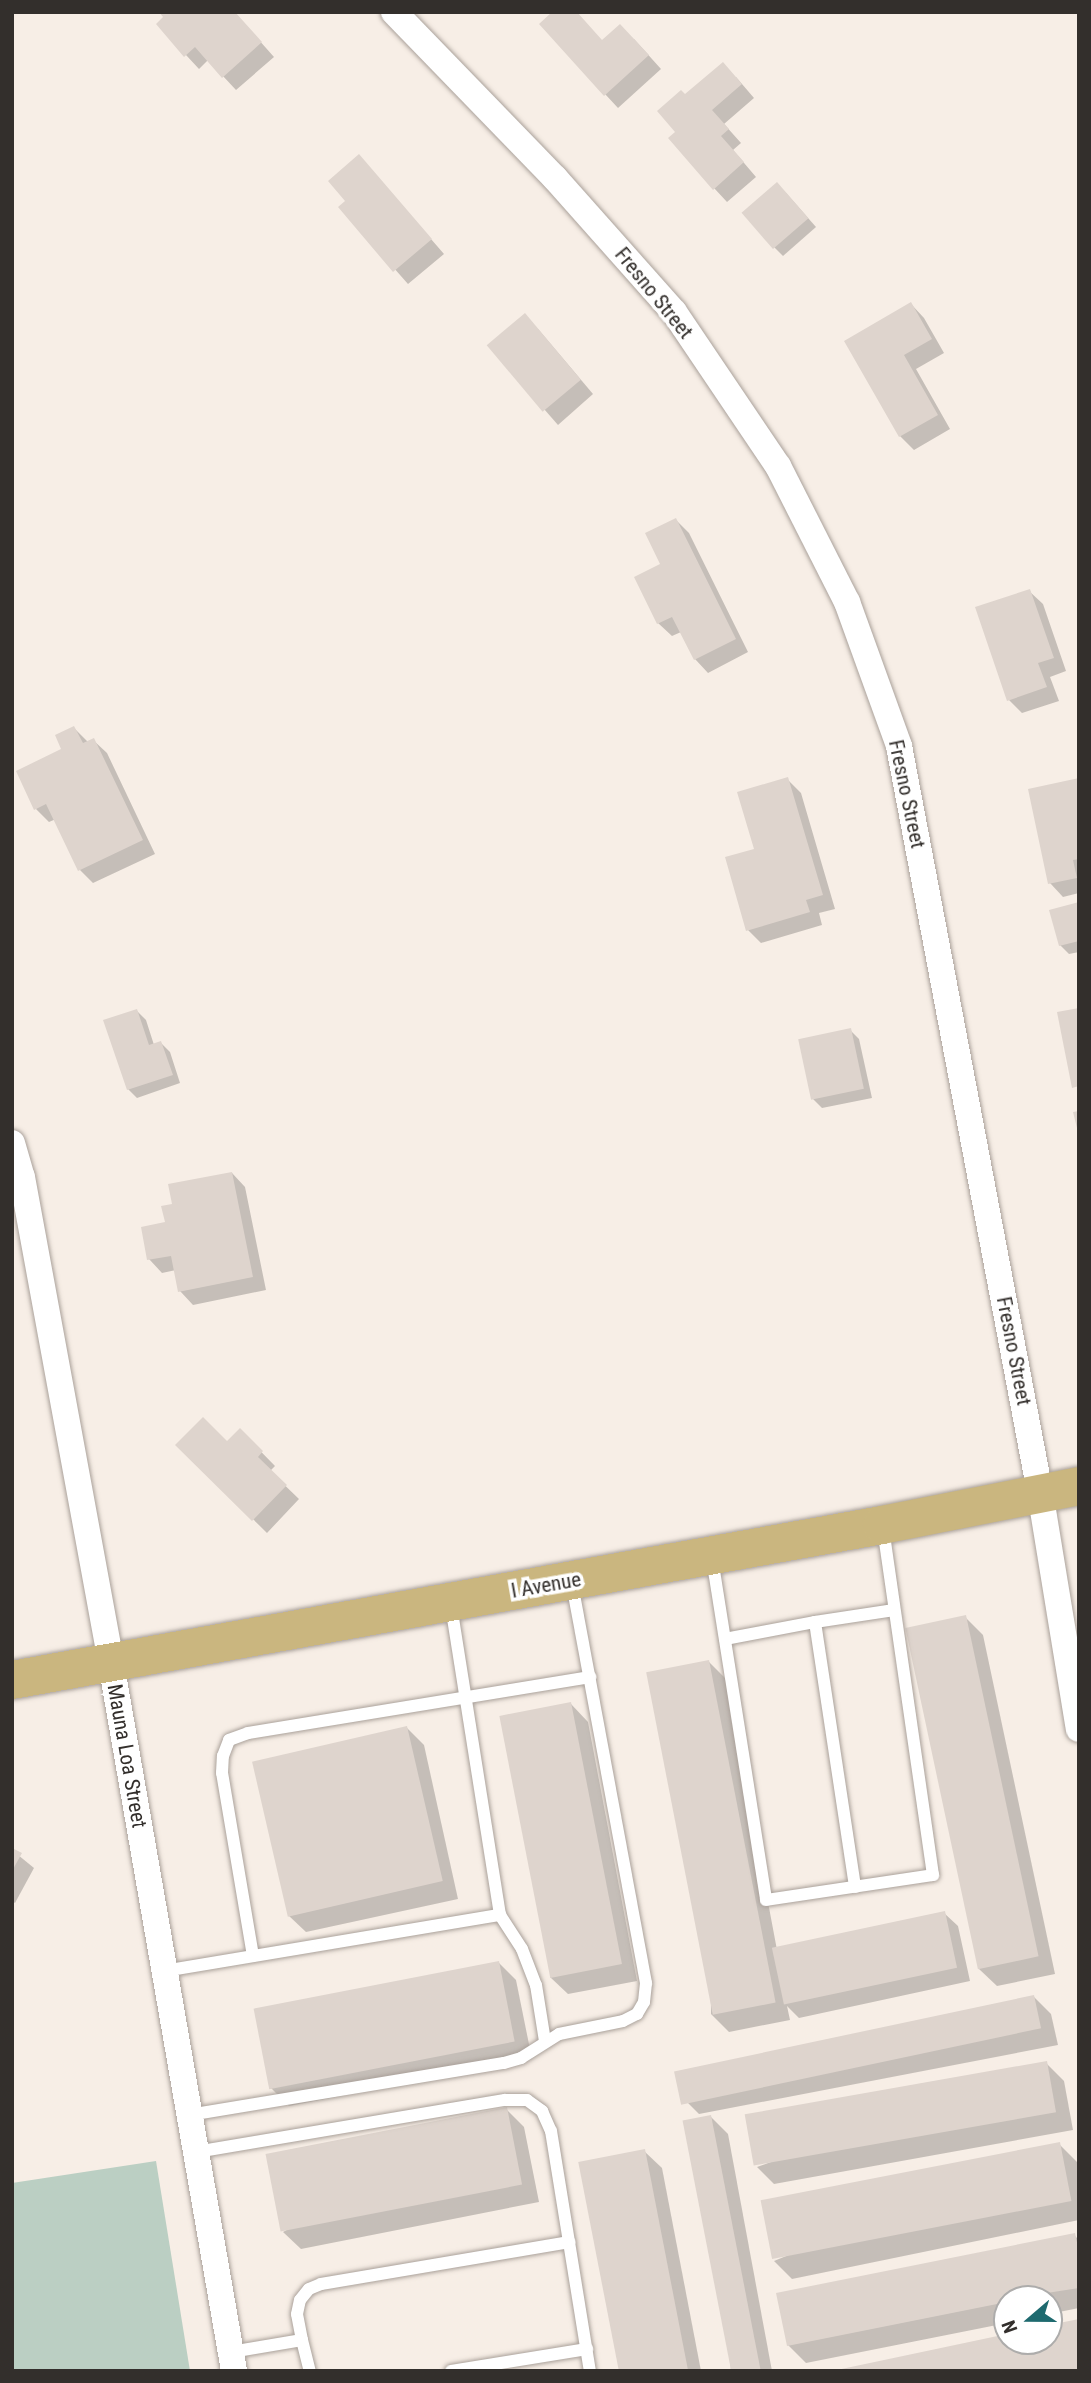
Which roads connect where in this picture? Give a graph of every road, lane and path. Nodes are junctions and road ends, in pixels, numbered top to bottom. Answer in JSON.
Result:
{"nodes":[{"id":1,"x":394,"y":12,"type":"edge"},
{"id":2,"x":12,"y":1143,"type":"edge"},
{"id":3,"x":1079,"y":1486,"type":"edge"},
{"id":4,"x":1040,"y":1492,"type":"junction"},
{"id":5,"x":882,"y":1525,"type":"junction"},
{"id":6,"x":712,"y":1555,"type":"junction"},
{"id":7,"x":572,"y":1581,"type":"junction"},
{"id":8,"x":450,"y":1602,"type":"junction"},
{"id":9,"x":894,"y":1610,"type":"junction"},
{"id":10,"x":816,"y":1622,"type":"junction"},
{"id":11,"x":725,"y":1639,"type":"junction"},
{"id":12,"x":111,"y":1663,"type":"junction"},
{"id":13,"x":590,"y":1677,"type":"junction"},
{"id":14,"x":12,"y":1680,"type":"edge"},
{"id":15,"x":466,"y":1698,"type":"junction"},
{"id":16,"x":1079,"y":1729,"type":"edge"},
{"id":17,"x":855,"y":1887,"type":"junction"},
{"id":18,"x":500,"y":1914,"type":"junction"},
{"id":19,"x":253,"y":1956,"type":"junction"},
{"id":20,"x":164,"y":1971,"type":"junction"},
{"id":21,"x":545,"y":2041,"type":"junction"},
{"id":22,"x":189,"y":2115,"type":"junction"},
{"id":23,"x":195,"y":2152,"type":"junction"},
{"id":24,"x":569,"y":2242,"type":"junction"},
{"id":25,"x":302,"y":2340,"type":"junction"},
{"id":26,"x":587,"y":2349,"type":"junction"},
{"id":27,"x":232,"y":2361,"type":"edge"},
{"id":28,"x":310,"y":2371,"type":"edge"},
{"id":29,"x":452,"y":2371,"type":"edge"},
{"id":30,"x":590,"y":2371,"type":"edge"}],
"edges":[{"from":1,"to":4,"type":"street","name":"Fresno Street"},
{"from":2,"to":12,"type":"street","name":"Mauna Loa Street"},
{"from":3,"to":4,"type":"main road","name":"I Avenue"},
{"from":4,"to":5,"type":"main road","name":"I Avenue"},
{"from":4,"to":16,"type":"street","name":"Fresno Street"},
{"from":5,"to":6,"type":"main road","name":"I Avenue"},
{"from":5,"to":9,"type":"lane"},
{"from":6,"to":7,"type":"main road","name":"I Avenue"},
{"from":6,"to":11,"type":"lane"},
{"from":7,"to":8,"type":"main road","name":"I Avenue"},
{"from":7,"to":13,"type":"lane"},
{"from":8,"to":12,"type":"main road","name":"I Avenue"},
{"from":8,"to":15,"type":"lane"},
{"from":9,"to":10,"type":"lane"},
{"from":9,"to":17,"type":"lane"},
{"from":10,"to":11,"type":"lane"},
{"from":10,"to":17,"type":"lane"},
{"from":11,"to":17,"type":"lane"},
{"from":12,"to":14,"type":"main road","name":"I Avenue"},
{"from":12,"to":20,"type":"street","name":"Mauna Loa Street"},
{"from":13,"to":15,"type":"lane"},
{"from":13,"to":21,"type":"lane"},
{"from":15,"to":18,"type":"lane"},
{"from":15,"to":19,"type":"lane"},
{"from":18,"to":19,"type":"lane"},
{"from":18,"to":21,"type":"lane"},
{"from":19,"to":20,"type":"lane"},
{"from":20,"to":22,"type":"street","name":"Mauna Loa Street"},
{"from":21,"to":22,"type":"lane"},
{"from":22,"to":23,"type":"street","name":"Mauna Loa Street"},
{"from":23,"to":24,"type":"lane"},
{"from":23,"to":27,"type":"street","name":"Mauna Loa Street"},
{"from":24,"to":25,"type":"lane"},
{"from":24,"to":26,"type":"lane"},
{"from":25,"to":27,"type":"lane"},
{"from":25,"to":28,"type":"lane"},
{"from":26,"to":29,"type":"lane"},
{"from":26,"to":30,"type":"lane"}]}
